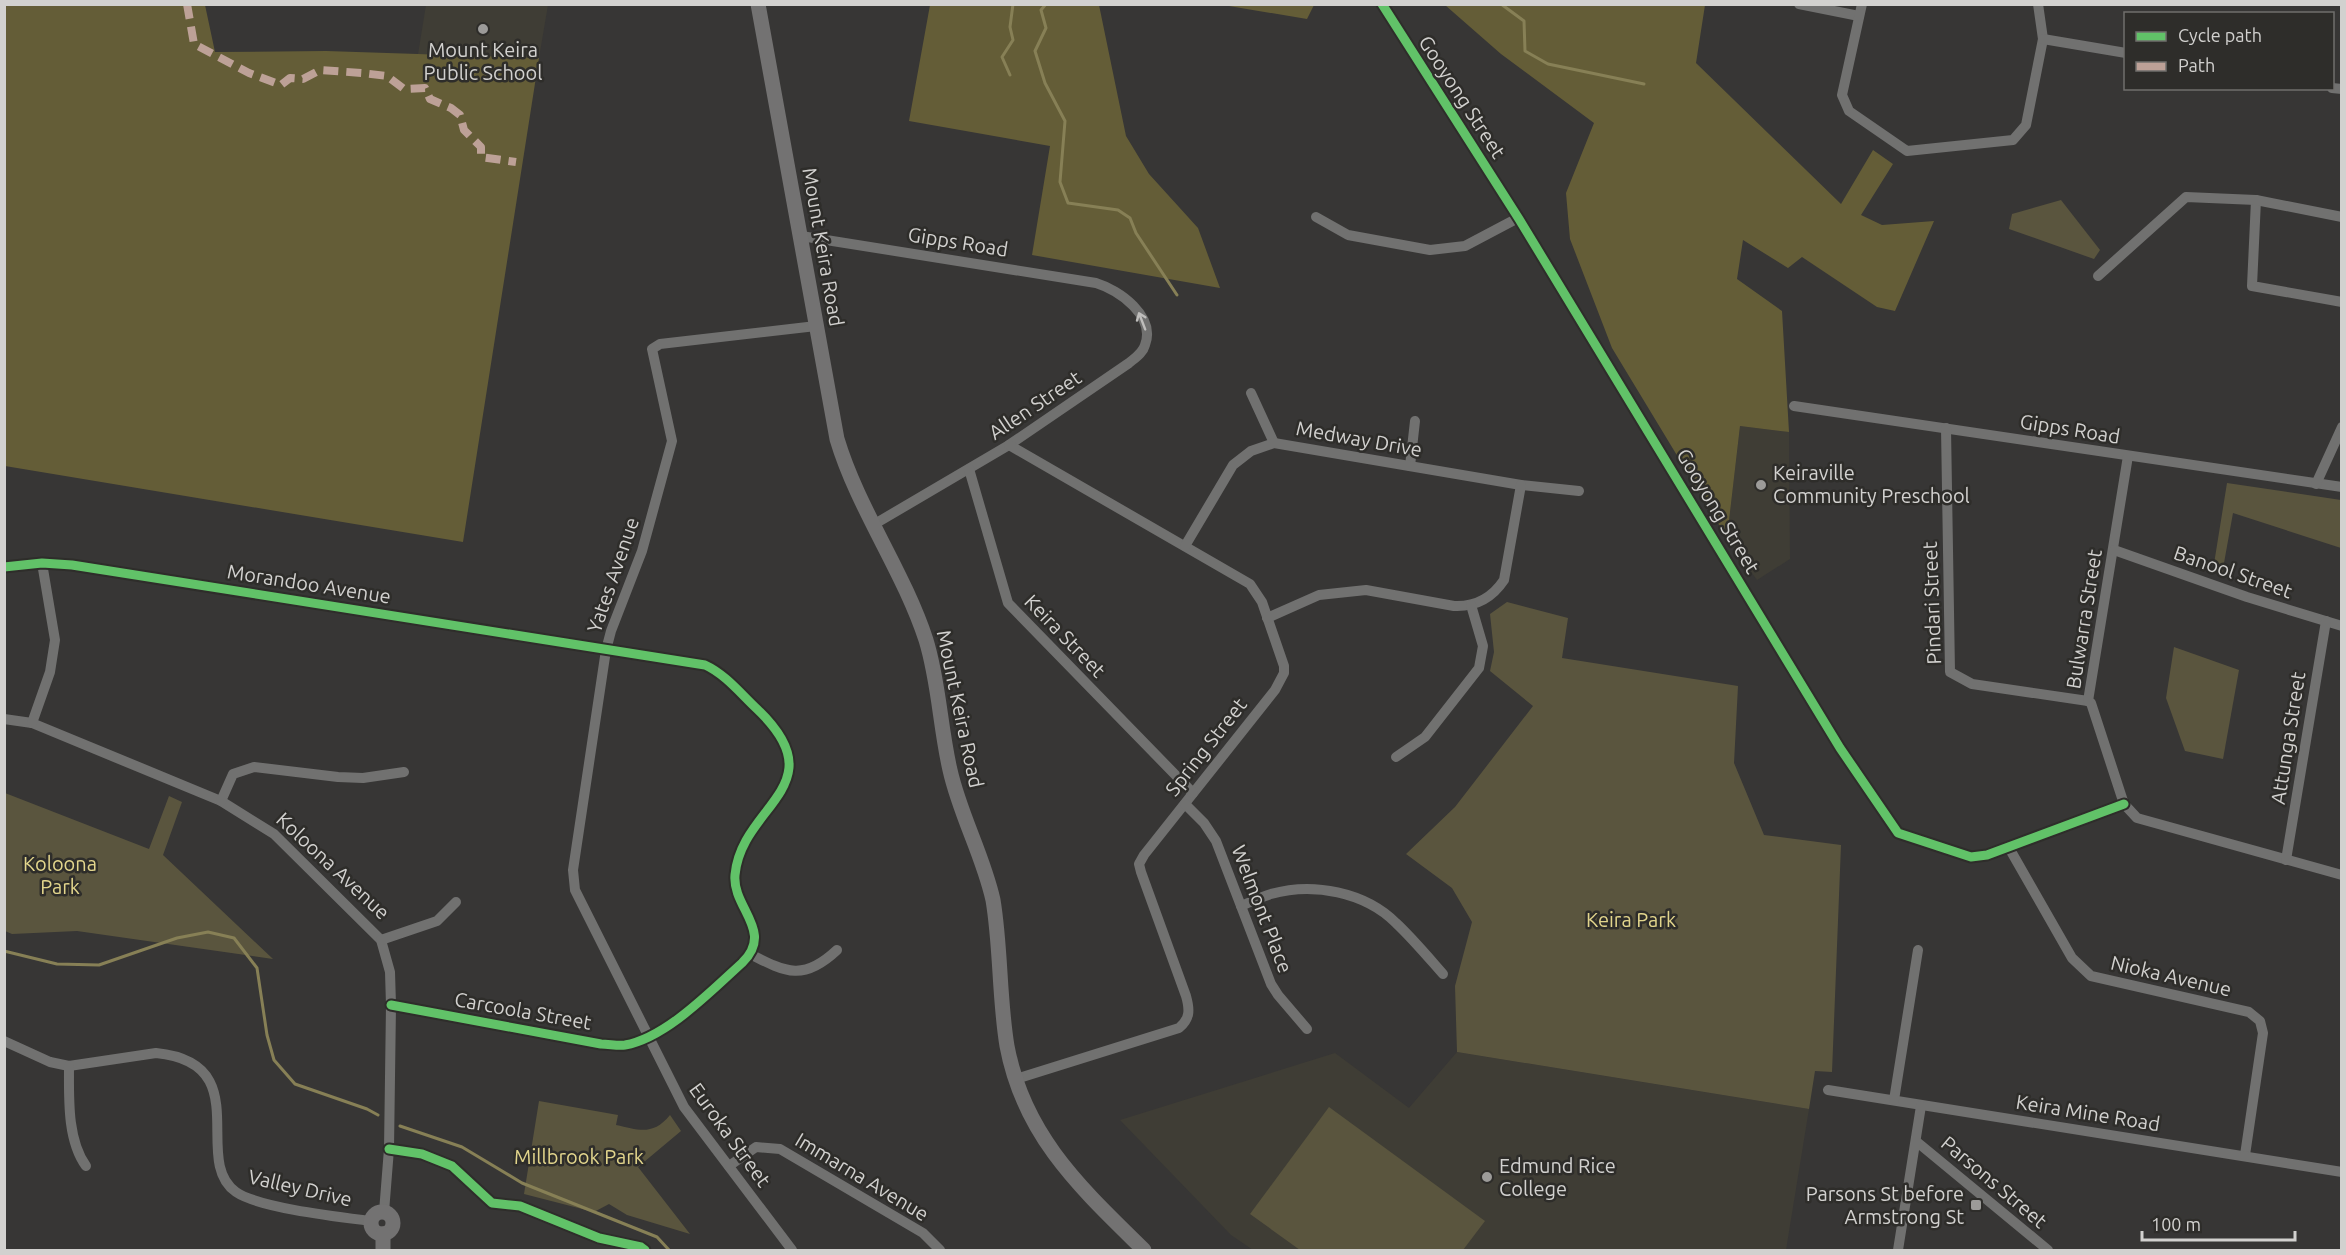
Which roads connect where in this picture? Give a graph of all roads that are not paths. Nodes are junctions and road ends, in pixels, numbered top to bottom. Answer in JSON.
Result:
{"nodes":[{"id":1,"x":758,"y":4,"type":"edge"},
{"id":2,"x":1382,"y":4,"type":"edge"},
{"id":3,"x":1799,"y":4,"type":"edge"},
{"id":4,"x":2038,"y":4,"type":"edge"},
{"id":5,"x":1860,"y":10,"type":"edge"},
{"id":6,"x":2043,"y":39,"type":"junction"},
{"id":7,"x":2124,"y":53,"type":"edge"},
{"id":8,"x":2256,"y":200,"type":"junction"},
{"id":9,"x":2342,"y":217,"type":"edge"},
{"id":10,"x":1316,"y":218,"type":"dead end"},
{"id":11,"x":1518,"y":218,"type":"junction"},
{"id":12,"x":801,"y":236,"type":"junction"},
{"id":13,"x":2098,"y":276,"type":"dead end"},
{"id":14,"x":1108,"y":287,"type":"joint"},
{"id":15,"x":2342,"y":302,"type":"edge"},
{"id":16,"x":816,"y":326,"type":"junction"},
{"id":17,"x":1251,"y":393,"type":"dead end"},
{"id":18,"x":1794,"y":406,"type":"dead end"},
{"id":19,"x":1415,"y":421,"type":"dead end"},
{"id":20,"x":2342,"y":427,"type":"edge"},
{"id":21,"x":1946,"y":428,"type":"junction"},
{"id":22,"x":1274,"y":443,"type":"junction"},
{"id":23,"x":1009,"y":445,"type":"junction"},
{"id":24,"x":2128,"y":456,"type":"junction"},
{"id":25,"x":1410,"y":466,"type":"junction"},
{"id":26,"x":969,"y":469,"type":"junction"},
{"id":27,"x":1521,"y":484,"type":"junction"},
{"id":28,"x":2316,"y":484,"type":"junction"},
{"id":29,"x":2342,"y":487,"type":"edge"},
{"id":30,"x":1579,"y":491,"type":"dead end"},
{"id":31,"x":873,"y":525,"type":"junction"},
{"id":32,"x":1185,"y":546,"type":"junction"},
{"id":33,"x":2114,"y":550,"type":"junction"},
{"id":34,"x":42,"y":563,"type":"junction"},
{"id":35,"x":4,"y":567,"type":"edge"},
{"id":36,"x":1471,"y":605,"type":"junction"},
{"id":37,"x":1267,"y":618,"type":"junction"},
{"id":38,"x":2325,"y":621,"type":"junction"},
{"id":39,"x":2342,"y":626,"type":"edge"},
{"id":40,"x":606,"y":650,"type":"junction"},
{"id":41,"x":2088,"y":701,"type":"junction"},
{"id":42,"x":4,"y":719,"type":"edge"},
{"id":43,"x":32,"y":723,"type":"junction"},
{"id":44,"x":1396,"y":757,"type":"dead end"},
{"id":45,"x":404,"y":772,"type":"dead end"},
{"id":46,"x":1193,"y":793,"type":"junction"},
{"id":47,"x":221,"y":801,"type":"junction"},
{"id":48,"x":1185,"y":804,"type":"junction"},
{"id":49,"x":2124,"y":804,"type":"junction"},
{"id":50,"x":2008,"y":846,"type":"junction"},
{"id":51,"x":2286,"y":860,"type":"junction"},
{"id":52,"x":2342,"y":875,"type":"edge"},
{"id":53,"x":456,"y":902,"type":"dead end"},
{"id":54,"x":1241,"y":906,"type":"junction"},
{"id":55,"x":381,"y":940,"type":"junction"},
{"id":56,"x":837,"y":950,"type":"dead end"},
{"id":57,"x":1918,"y":950,"type":"dead end"},
{"id":58,"x":750,"y":954,"type":"junction"},
{"id":59,"x":1443,"y":974,"type":"dead end"},
{"id":60,"x":391,"y":1005,"type":"junction"},
{"id":61,"x":1307,"y":1029,"type":"dead end"},
{"id":62,"x":648,"y":1036,"type":"junction"},
{"id":63,"x":4,"y":1041,"type":"edge"},
{"id":64,"x":69,"y":1066,"type":"junction"},
{"id":65,"x":1016,"y":1079,"type":"junction"},
{"id":66,"x":1828,"y":1090,"type":"dead end"},
{"id":67,"x":1894,"y":1100,"type":"junction"},
{"id":68,"x":1922,"y":1106,"type":"junction"},
{"id":69,"x":1917,"y":1142,"type":"junction"},
{"id":70,"x":2245,"y":1155,"type":"junction"},
{"id":71,"x":86,"y":1166,"type":"dead end"},
{"id":72,"x":729,"y":1166,"type":"junction"},
{"id":73,"x":2342,"y":1172,"type":"edge"},
{"id":74,"x":384,"y":1212,"type":"junction"},
{"id":75,"x":370,"y":1221,"type":"junction"},
{"id":76,"x":383,"y":1234,"type":"junction"},
{"id":77,"x":383,"y":1251,"type":"edge"},
{"id":78,"x":792,"y":1251,"type":"edge"},
{"id":79,"x":940,"y":1251,"type":"edge"},
{"id":80,"x":1144,"y":1251,"type":"edge"},
{"id":81,"x":1898,"y":1251,"type":"edge"},
{"id":82,"x":2048,"y":1251,"type":"edge"}],
"edges":[{"from":1,"to":12,"type":"main road","name":"Mount Keira Road"},
{"from":2,"to":11,"type":"street","name":"Gooyong Street"},
{"from":3,"to":5,"type":"street"},
{"from":4,"to":6,"type":"street"},
{"from":5,"to":6,"type":"street"},
{"from":6,"to":7,"type":"street"},
{"from":8,"to":9,"type":"street"},
{"from":8,"to":13,"type":"street"},
{"from":8,"to":15,"type":"street"},
{"from":10,"to":11,"type":"street"},
{"from":11,"to":50,"type":"street","name":"Gooyong Street"},
{"from":12,"to":14,"type":"street","name":"Gipps Road"},
{"from":12,"to":16,"type":"main road","name":"Mount Keira Road"},
{"from":23,"to":14,"type":"street","name":"Allen Street","one_way":true},
{"from":16,"to":31,"type":"main road","name":"Mount Keira Road"},
{"from":16,"to":40,"type":"street","name":"Yates Avenue"},
{"from":17,"to":22,"type":"street"},
{"from":18,"to":21,"type":"street","name":"Gipps Road"},
{"from":19,"to":25,"type":"street"},
{"from":20,"to":28,"type":"street"},
{"from":21,"to":24,"type":"street","name":"Gipps Road"},
{"from":21,"to":41,"type":"street","name":"Pindari Street"},
{"from":22,"to":25,"type":"street","name":"Medway Drive"},
{"from":22,"to":32,"type":"street","name":"Medway Drive"},
{"from":23,"to":26,"type":"street","name":"Allen Street"},
{"from":23,"to":32,"type":"street","name":"Spring Street"},
{"from":24,"to":28,"type":"street","name":"Gipps Road"},
{"from":24,"to":33,"type":"street","name":"Bulwarra Street"},
{"from":25,"to":27,"type":"street","name":"Medway Drive"},
{"from":26,"to":31,"type":"street","name":"Allen Street"},
{"from":26,"to":46,"type":"street","name":"Keira Street"},
{"from":27,"to":30,"type":"street","name":"Medway Drive"},
{"from":27,"to":36,"type":"street"},
{"from":28,"to":29,"type":"street","name":"Gipps Road"},
{"from":31,"to":65,"type":"main road","name":"Mount Keira Road"},
{"from":32,"to":37,"type":"street","name":"Spring Street"},
{"from":33,"to":38,"type":"street","name":"Banool Street"},
{"from":33,"to":41,"type":"street","name":"Bulwarra Street"},
{"from":34,"to":35,"type":"street","name":"Morandoo Avenue"},
{"from":34,"to":40,"type":"street","name":"Morandoo Avenue"},
{"from":34,"to":43,"type":"street"},
{"from":36,"to":37,"type":"street"},
{"from":36,"to":44,"type":"street"},
{"from":37,"to":46,"type":"street","name":"Spring Street"},
{"from":38,"to":39,"type":"street","name":"Banool Street"},
{"from":38,"to":51,"type":"street","name":"Attunga Street"},
{"from":40,"to":58,"type":"street","name":"Morandoo Avenue"},
{"from":40,"to":62,"type":"street","name":"Yates Avenue"},
{"from":41,"to":49,"type":"street","name":"Bulwarra Street"},
{"from":42,"to":43,"type":"street","name":"Koloona Avenue"},
{"from":43,"to":47,"type":"street","name":"Koloona Avenue"},
{"from":45,"to":47,"type":"street"},
{"from":46,"to":48,"type":"street","name":"Spring Street"},
{"from":47,"to":55,"type":"street","name":"Koloona Avenue"},
{"from":48,"to":54,"type":"street","name":"Welmont Place"},
{"from":48,"to":65,"type":"street","name":"Spring Street"},
{"from":49,"to":50,"type":"street","name":"Gooyong Street"},
{"from":49,"to":51,"type":"street"},
{"from":50,"to":70,"type":"street","name":"Nioka Avenue"},
{"from":51,"to":52,"type":"street"},
{"from":53,"to":55,"type":"street"},
{"from":54,"to":59,"type":"street"},
{"from":54,"to":61,"type":"street","name":"Welmont Place"},
{"from":55,"to":60,"type":"street","name":"Koloona Avenue"},
{"from":56,"to":58,"type":"street"},
{"from":57,"to":67,"type":"street"},
{"from":58,"to":62,"type":"street","name":"Carcoola Street"},
{"from":60,"to":62,"type":"street","name":"Carcoola Street"},
{"from":60,"to":74,"type":"street","name":"Koloona Avenue"},
{"from":62,"to":72,"type":"street","name":"Euroka Street"},
{"from":63,"to":64,"type":"street","name":"Valley Drive"},
{"from":64,"to":71,"type":"street"},
{"from":64,"to":75,"type":"street","name":"Valley Drive"},
{"from":65,"to":80,"type":"main road","name":"Mount Keira Road"},
{"from":66,"to":67,"type":"street","name":"Keira Mine Road"},
{"from":67,"to":68,"type":"street","name":"Keira Mine Road"},
{"from":68,"to":69,"type":"street"},
{"from":68,"to":70,"type":"street","name":"Keira Mine Road"},
{"from":69,"to":81,"type":"street"},
{"from":69,"to":82,"type":"street","name":"Parsons Street"},
{"from":70,"to":73,"type":"street","name":"Keira Mine Road"},
{"from":72,"to":78,"type":"street","name":"Euroka Street"},
{"from":72,"to":79,"type":"street","name":"Immarna Avenue"},
{"from":74,"to":75,"type":"main road"},
{"from":74,"to":76,"type":"main road"},
{"from":75,"to":76,"type":"main road"},
{"from":76,"to":77,"type":"main road"}]}
